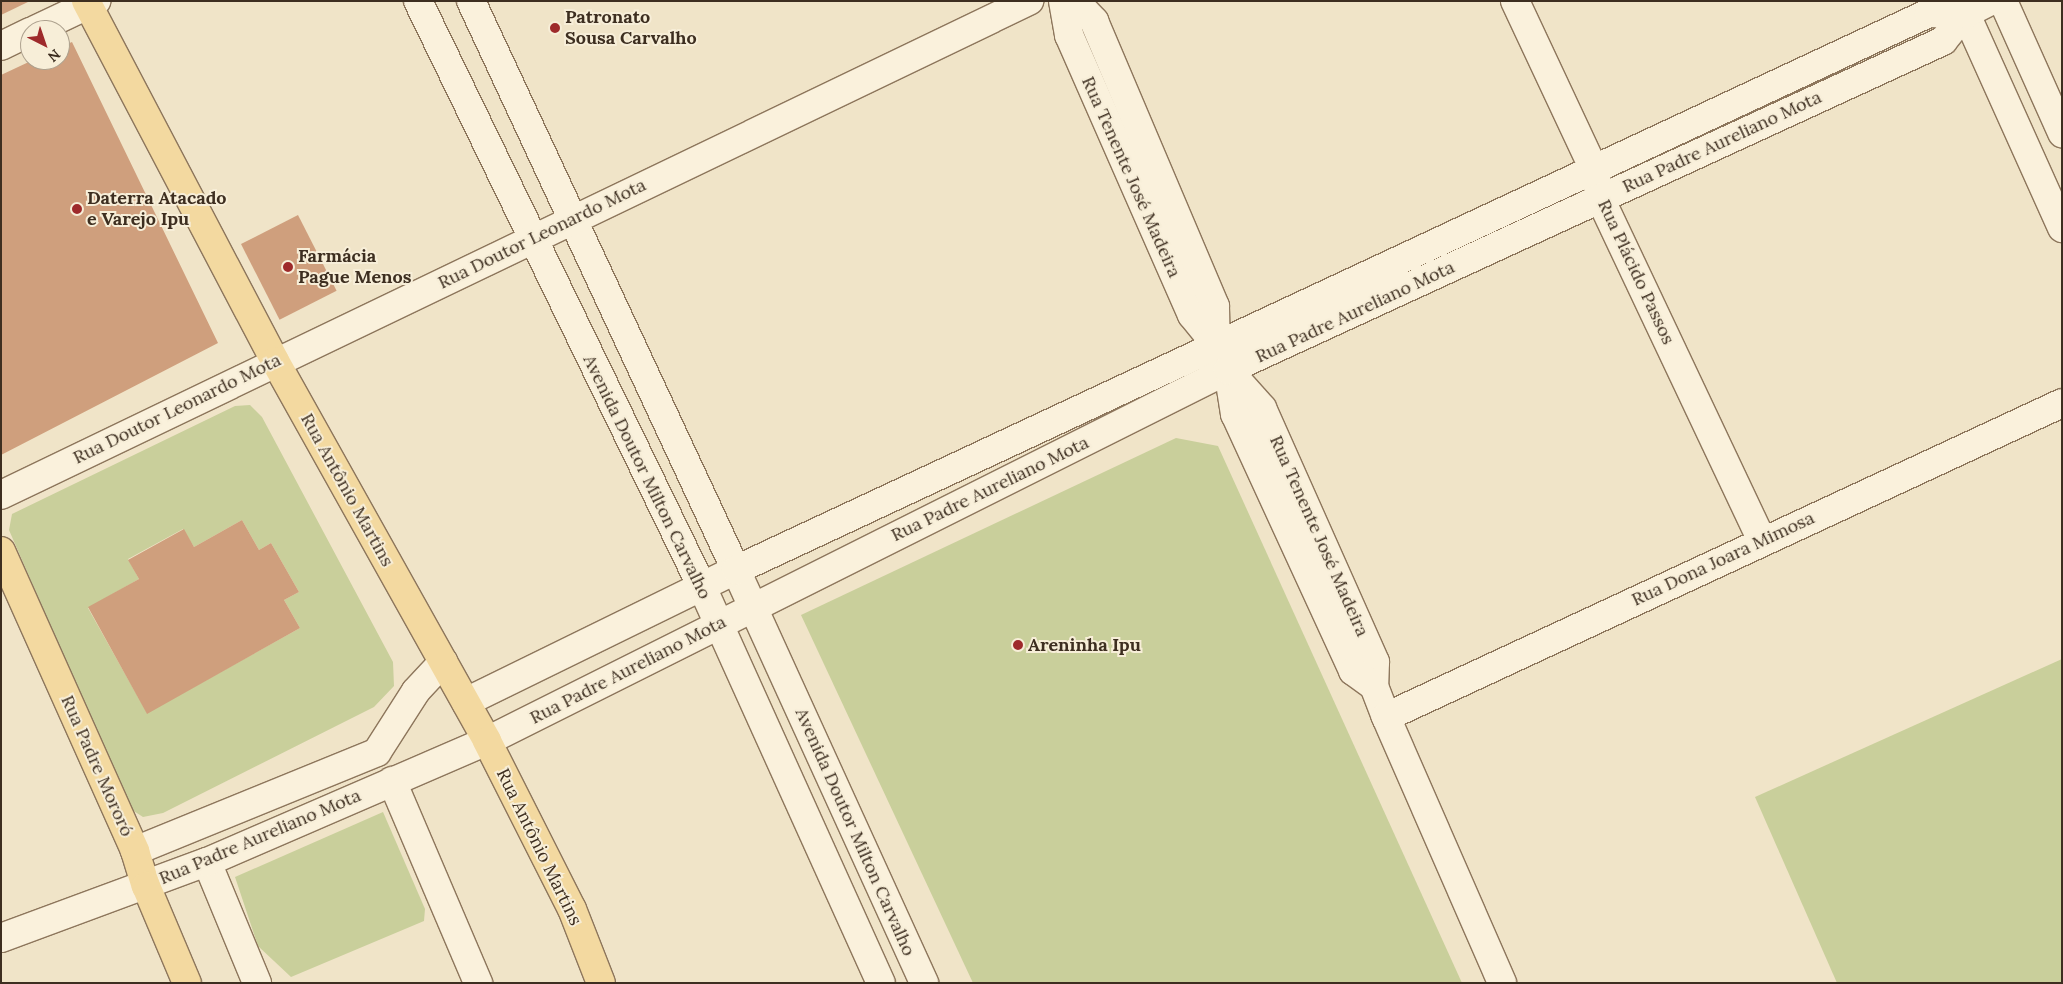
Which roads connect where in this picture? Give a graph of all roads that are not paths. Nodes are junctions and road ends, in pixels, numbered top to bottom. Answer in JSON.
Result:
{"nodes":[{"id":1,"x":418,"y":1,"type":"edge"},
{"id":2,"x":471,"y":1,"type":"edge"},
{"id":3,"x":1030,"y":1,"type":"edge"},
{"id":4,"x":1063,"y":1,"type":"edge"},
{"id":5,"x":1075,"y":1,"type":"edge"},
{"id":6,"x":1515,"y":1,"type":"edge"},
{"id":7,"x":1990,"y":1,"type":"edge"},
{"id":8,"x":2003,"y":1,"type":"edge"},
{"id":9,"x":90,"y":3,"type":"edge"},
{"id":10,"x":1962,"y":8,"type":"edge"},
{"id":11,"x":55,"y":20,"type":"edge"},
{"id":12,"x":20,"y":37,"type":"edge"},
{"id":13,"x":1,"y":46,"type":"edge"},
{"id":14,"x":2062,"y":133,"type":"edge"},
{"id":15,"x":1595,"y":172,"type":"junction"},
{"id":16,"x":1600,"y":198,"type":"junction"},
{"id":17,"x":572,"y":219,"type":"junction"},
{"id":18,"x":2062,"y":228,"type":"edge"},
{"id":19,"x":531,"y":240,"type":"junction"},
{"id":20,"x":1216,"y":345,"type":"junction"},
{"id":21,"x":275,"y":361,"type":"junction"},
{"id":22,"x":1228,"y":370,"type":"junction"},
{"id":23,"x":2062,"y":403,"type":"edge"},
{"id":24,"x":1,"y":494,"type":"edge"},
{"id":25,"x":1762,"y":540,"type":"junction"},
{"id":26,"x":1,"y":551,"type":"edge"},
{"id":27,"x":736,"y":570,"type":"junction"},
{"id":28,"x":703,"y":589,"type":"junction"},
{"id":29,"x":752,"y":607,"type":"junction"},
{"id":30,"x":718,"y":624,"type":"junction"},
{"id":31,"x":443,"y":662,"type":"junction"},
{"id":32,"x":466,"y":702,"type":"junction"},
{"id":33,"x":1386,"y":717,"type":"junction"},
{"id":34,"x":487,"y":741,"type":"junction"},
{"id":35,"x":392,"y":781,"type":"junction"},
{"id":36,"x":135,"y":851,"type":"junction"},
{"id":37,"x":207,"y":862,"type":"junction"},
{"id":38,"x":146,"y":886,"type":"junction"},
{"id":39,"x":1,"y":938,"type":"edge"},
{"id":40,"x":920,"y":975,"type":"edge"},
{"id":41,"x":187,"y":983,"type":"edge"},
{"id":42,"x":257,"y":983,"type":"edge"},
{"id":43,"x":478,"y":983,"type":"edge"},
{"id":44,"x":601,"y":983,"type":"edge"},
{"id":45,"x":880,"y":983,"type":"edge"},
{"id":46,"x":1502,"y":983,"type":"edge"}],
"edges":[{"from":1,"to":19,"type":"street","name":"Avenida Doutor Milton Carvalho"},
{"from":2,"to":17,"type":"street","name":"Avenida Doutor Milton Carvalho"},
{"from":3,"to":17,"type":"street","name":"Rua Doutor Leonardo Mota"},
{"from":4,"to":20,"type":"street","name":"Rua Tenente José Madeira"},
{"from":5,"to":20,"type":"street","name":"Rua Tenente José Madeira"},
{"from":6,"to":15,"type":"street","name":"Rua Plácido Passos"},
{"from":7,"to":10,"type":"street","name":"Rua Padre Aureliano Mota"},
{"from":8,"to":14,"type":"street"},
{"from":9,"to":11,"type":"street"},
{"from":9,"to":21,"type":"main road","name":"Rua Antônio Martins"},
{"from":10,"to":15,"type":"street","name":"Rua Padre Aureliano Mota"},
{"from":10,"to":16,"type":"street","name":"Rua Padre Aureliano Mota"},
{"from":10,"to":18,"type":"street"},
{"from":12,"to":13,"type":"street"},
{"from":15,"to":16,"type":"street","name":"Rua Plácido Passos"},
{"from":15,"to":20,"type":"street","name":"Rua Padre Aureliano Mota"},
{"from":16,"to":22,"type":"street","name":"Rua Padre Aureliano Mota"},
{"from":16,"to":25,"type":"street","name":"Rua Plácido Passos"},
{"from":17,"to":19,"type":"street","name":"Rua Doutor Leonardo Mota"},
{"from":17,"to":27,"type":"street","name":"Avenida Doutor Milton Carvalho"},
{"from":19,"to":21,"type":"street","name":"Rua Doutor Leonardo Mota"},
{"from":19,"to":28,"type":"street","name":"Avenida Doutor Milton Carvalho"},
{"from":20,"to":22,"type":"street","name":"Rua Tenente José Madeira"},
{"from":20,"to":27,"type":"street","name":"Rua Padre Aureliano Mota"},
{"from":21,"to":24,"type":"street","name":"Rua Doutor Leonardo Mota"},
{"from":21,"to":31,"type":"main road","name":"Rua Antônio Martins"},
{"from":22,"to":29,"type":"street","name":"Rua Padre Aureliano Mota"},
{"from":22,"to":33,"type":"street","name":"Rua Tenente José Madeira"},
{"from":23,"to":25,"type":"street","name":"Rua Dona Joara Mimosa"},
{"from":25,"to":33,"type":"street","name":"Rua Dona Joara Mimosa"},
{"from":26,"to":36,"type":"main road","name":"Rua Padre Mororó"},
{"from":27,"to":28,"type":"street","name":"Rua Padre Aureliano Mota"},
{"from":27,"to":29,"type":"street","name":"Avenida Doutor Milton Carvalho"},
{"from":28,"to":30,"type":"street","name":"Avenida Doutor Milton Carvalho"},
{"from":28,"to":32,"type":"street","name":"Rua Padre Aureliano Mota"},
{"from":29,"to":30,"type":"street","name":"Rua Padre Aureliano Mota"},
{"from":29,"to":40,"type":"street","name":"Avenida Doutor Milton Carvalho"},
{"from":30,"to":34,"type":"street","name":"Rua Padre Aureliano Mota"},
{"from":30,"to":45,"type":"street","name":"Avenida Doutor Milton Carvalho"},
{"from":31,"to":32,"type":"main road","name":"Rua Antônio Martins"},
{"from":31,"to":36,"type":"street","name":"Rua Padre Aureliano Mota"},
{"from":32,"to":34,"type":"main road","name":"Rua Antônio Martins"},
{"from":33,"to":46,"type":"street","name":"Rua Tenente José Madeira"},
{"from":34,"to":35,"type":"street","name":"Rua Padre Aureliano Mota"},
{"from":34,"to":44,"type":"main road","name":"Rua Antônio Martins"},
{"from":35,"to":37,"type":"street","name":"Rua Padre Aureliano Mota"},
{"from":35,"to":43,"type":"street"},
{"from":36,"to":38,"type":"main road","name":"Rua Padre Mororó"},
{"from":37,"to":38,"type":"street","name":"Rua Padre Aureliano Mota"},
{"from":37,"to":42,"type":"street"},
{"from":38,"to":39,"type":"street","name":"Rua Padre Aureliano Mota"},
{"from":38,"to":41,"type":"main road","name":"Rua Padre Mororó"},
{"from":40,"to":45,"type":"street"}]}
